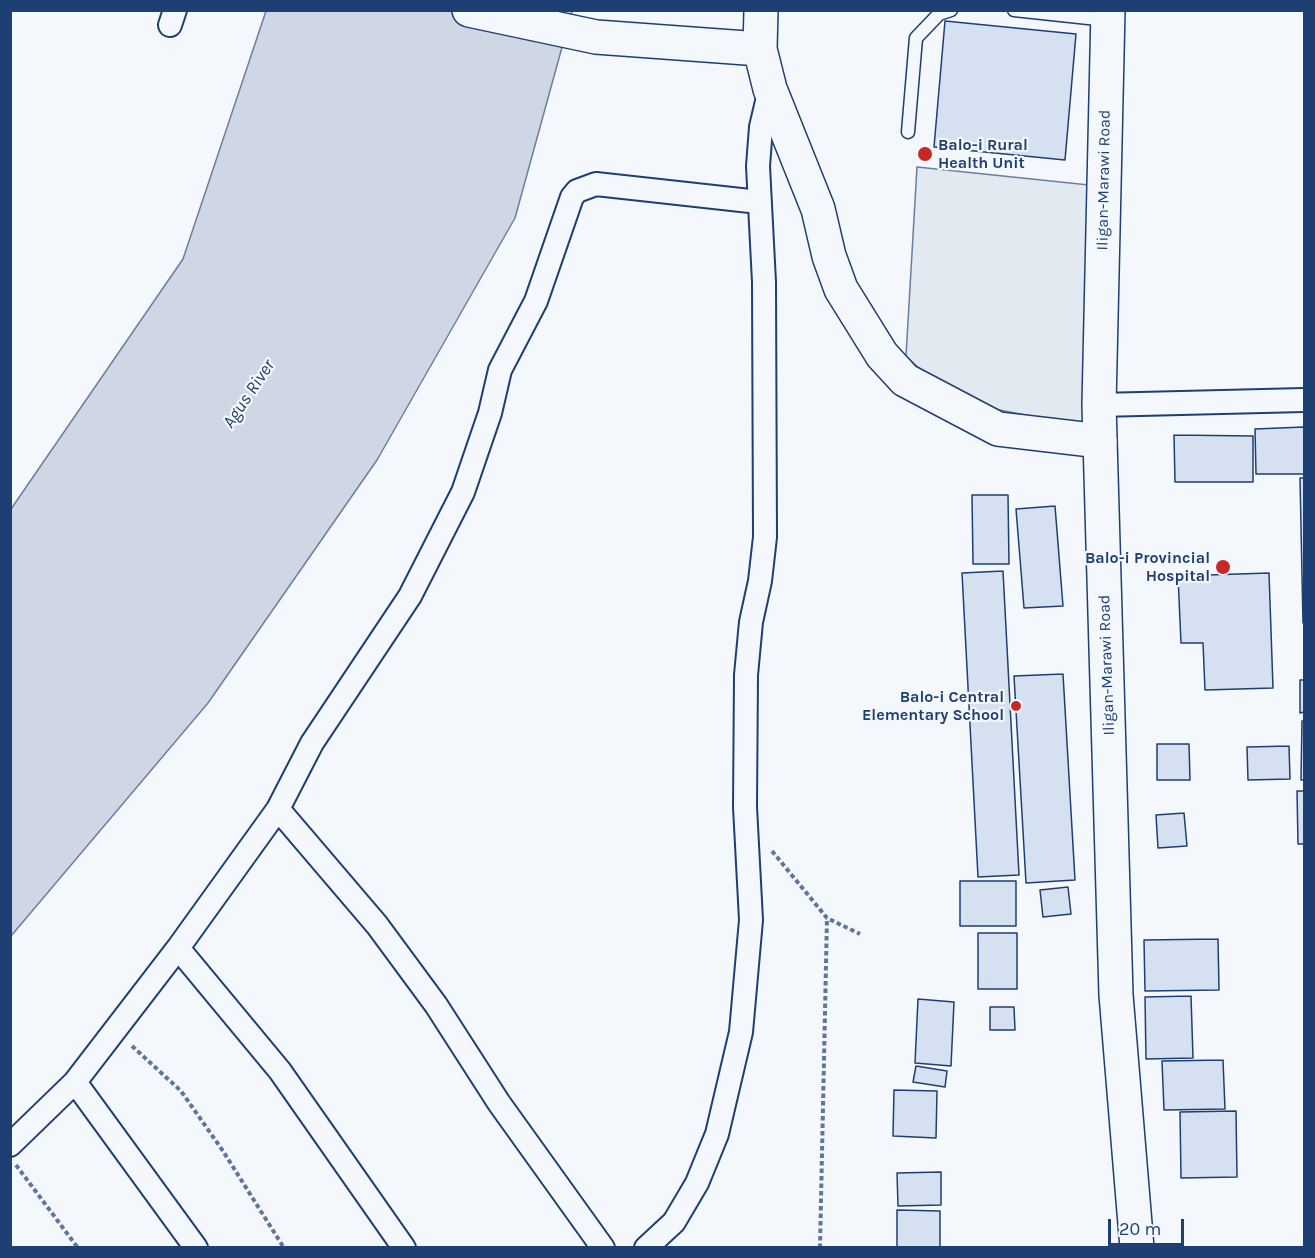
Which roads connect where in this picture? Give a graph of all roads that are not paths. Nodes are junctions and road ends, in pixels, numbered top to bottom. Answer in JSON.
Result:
{"nodes":[{"id":1,"x":469,"y":10,"type":"edge"},
{"id":2,"x":761,"y":10,"type":"edge"},
{"id":3,"x":951,"y":10,"type":"edge"},
{"id":4,"x":1014,"y":10,"type":"edge"},
{"id":5,"x":1108,"y":15,"type":"edge"},
{"id":6,"x":760,"y":49,"type":"junction"},
{"id":7,"x":770,"y":89,"type":"junction"},
{"id":8,"x":908,"y":132,"type":"dead end"},
{"id":9,"x":759,"y":202,"type":"junction"},
{"id":10,"x":1305,"y":400,"type":"edge"},
{"id":11,"x":1099,"y":405,"type":"junction"},
{"id":12,"x":1100,"y":441,"type":"junction"},
{"id":13,"x":278,"y":808,"type":"junction"},
{"id":14,"x":178,"y":948,"type":"junction"},
{"id":15,"x":75,"y":1082,"type":"junction"},
{"id":16,"x":10,"y":1145,"type":"edge"},
{"id":17,"x":196,"y":1248,"type":"edge"},
{"id":18,"x":404,"y":1248,"type":"edge"},
{"id":19,"x":603,"y":1248,"type":"edge"},
{"id":20,"x":646,"y":1248,"type":"edge"},
{"id":21,"x":1137,"y":1248,"type":"edge"}],
"edges":[{"from":1,"to":6,"type":"main road"},
{"from":2,"to":6,"type":"main road"},
{"from":3,"to":8,"type":"lane"},
{"from":4,"to":5,"type":"lane"},
{"from":5,"to":11,"type":"main road","name":"Iligan-Marawi Road"},
{"from":6,"to":7,"type":"main road"},
{"from":7,"to":9,"type":"street"},
{"from":7,"to":12,"type":"main road"},
{"from":9,"to":13,"type":"street"},
{"from":9,"to":20,"type":"street"},
{"from":10,"to":11,"type":"street"},
{"from":11,"to":12,"type":"main road","name":"Iligan-Marawi Road"},
{"from":12,"to":21,"type":"main road","name":"Iligan-Marawi Road"},
{"from":13,"to":14,"type":"street"},
{"from":13,"to":19,"type":"street"},
{"from":14,"to":15,"type":"street"},
{"from":14,"to":18,"type":"street"},
{"from":15,"to":16,"type":"street"},
{"from":15,"to":17,"type":"street"}]}
